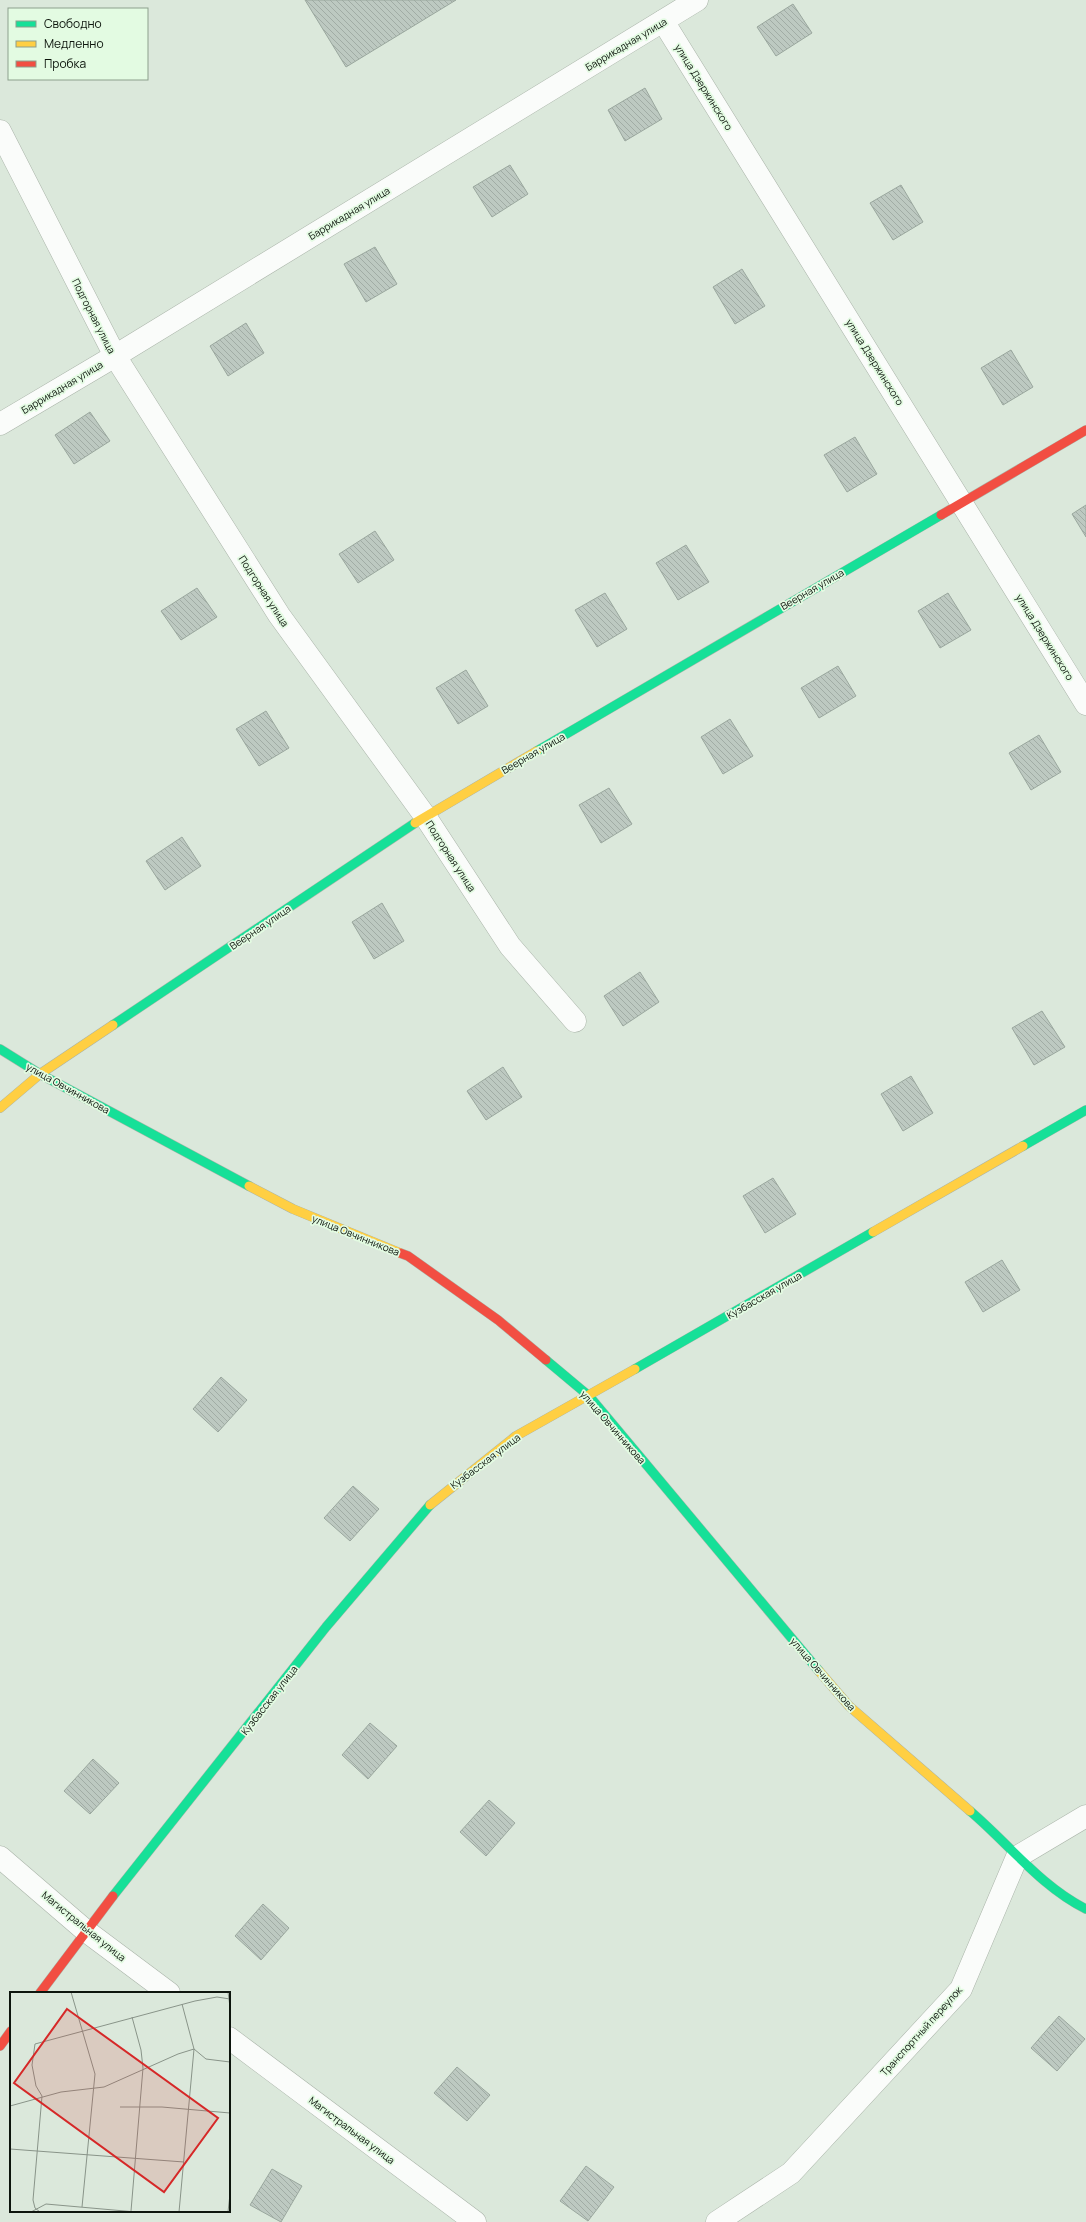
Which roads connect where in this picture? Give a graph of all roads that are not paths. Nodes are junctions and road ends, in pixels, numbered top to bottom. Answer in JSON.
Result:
{"nodes":[{"id":1,"x":698,"y":0,"type":"edge"},
{"id":2,"x":663,"y":21,"type":"junction"},
{"id":3,"x":0,"y":132,"type":"edge"},
{"id":4,"x":115,"y":356,"type":"junction"},
{"id":5,"x":0,"y":424,"type":"edge"},
{"id":6,"x":1086,"y":430,"type":"edge"},
{"id":7,"x":961,"y":501,"type":"junction"},
{"id":8,"x":1086,"y":704,"type":"edge"},
{"id":9,"x":425,"y":816,"type":"junction"},
{"id":10,"x":575,"y":1021,"type":"dead end"},
{"id":11,"x":0,"y":1049,"type":"edge"},
{"id":12,"x":40,"y":1074,"type":"junction"},
{"id":13,"x":0,"y":1108,"type":"edge"},
{"id":14,"x":1086,"y":1110,"type":"edge"},
{"id":15,"x":589,"y":1396,"type":"junction"},
{"id":16,"x":1086,"y":1816,"type":"edge"},
{"id":17,"x":0,"y":1857,"type":"edge"},
{"id":18,"x":1016,"y":1857,"type":"junction"},
{"id":19,"x":1086,"y":1909,"type":"edge"},
{"id":20,"x":86,"y":1931,"type":"junction"},
{"id":21,"x":41,"y":1992,"type":"edge"},
{"id":22,"x":169,"y":1992,"type":"edge"},
{"id":23,"x":10,"y":2032,"type":"edge"},
{"id":24,"x":230,"y":2039,"type":"edge"},
{"id":25,"x":0,"y":2046,"type":"edge"},
{"id":26,"x":475,"y":2222,"type":"edge"},
{"id":27,"x":717,"y":2222,"type":"edge"}],
"edges":[{"from":1,"to":2,"type":"street","name":"Баррикадная улица"},
{"from":2,"to":4,"type":"street","name":"Баррикадная улица"},
{"from":2,"to":7,"type":"street","name":"улица Дзержинского"},
{"from":3,"to":4,"type":"street","name":"Подгорная улица"},
{"from":4,"to":5,"type":"street","name":"Баррикадная улица"},
{"from":4,"to":9,"type":"street","name":"Подгорная улица"},
{"from":6,"to":7,"type":"street","name":"Веерная улица"},
{"from":7,"to":8,"type":"street","name":"улица Дзержинского"},
{"from":7,"to":9,"type":"street","name":"Веерная улица"},
{"from":9,"to":10,"type":"street","name":"Подгорная улица"},
{"from":9,"to":12,"type":"street","name":"Веерная улица"},
{"from":11,"to":12,"type":"street","name":"улица Овчинникова"},
{"from":12,"to":13,"type":"street","name":"Веерная улица"},
{"from":12,"to":15,"type":"street","name":"улица Овчинникова"},
{"from":14,"to":15,"type":"street","name":"Кузбасская улица"},
{"from":15,"to":18,"type":"street","name":"улица Овчинникова"},
{"from":15,"to":20,"type":"street","name":"Кузбасская улица"},
{"from":16,"to":18,"type":"street"},
{"from":17,"to":20,"type":"street","name":"Магистральная улица"},
{"from":18,"to":19,"type":"street","name":"улица Овчинникова"},
{"from":18,"to":27,"type":"street","name":"Транспортный переулок"},
{"from":20,"to":21,"type":"street","name":"Кузбасская улица"},
{"from":20,"to":22,"type":"street","name":"Магистральная улица"},
{"from":23,"to":25,"type":"street"},
{"from":24,"to":26,"type":"street","name":"Магистральная улица"}]}
